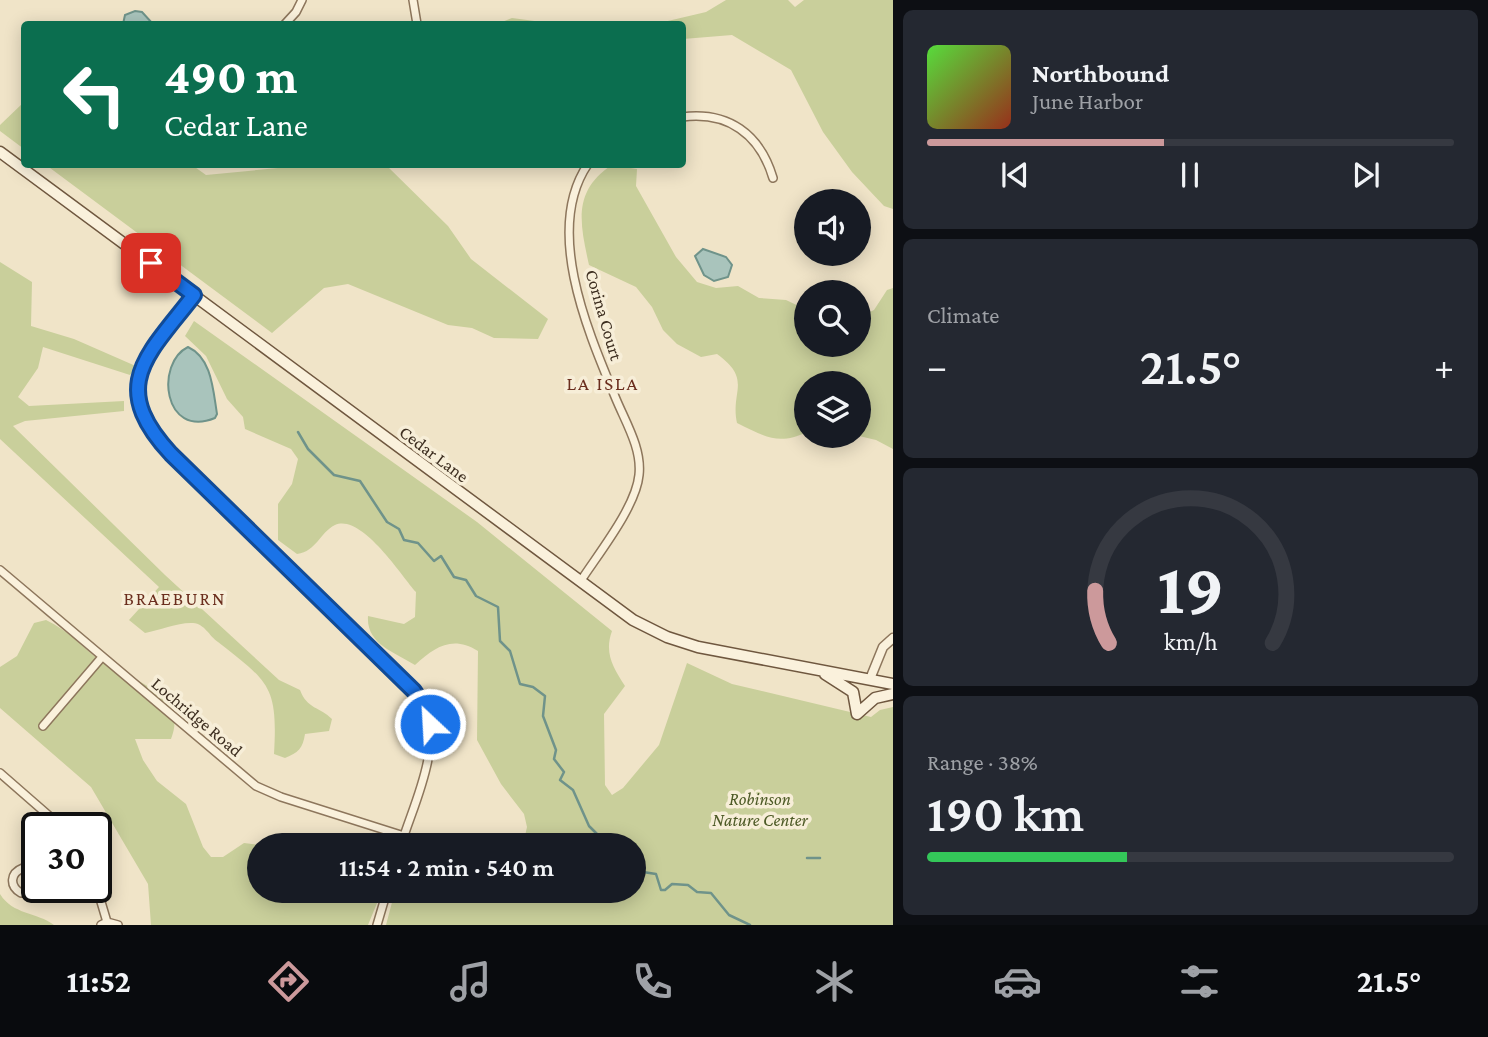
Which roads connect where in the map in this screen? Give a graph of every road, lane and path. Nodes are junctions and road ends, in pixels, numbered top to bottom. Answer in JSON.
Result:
{"nodes":[{"id":1,"x":302,"y":0,"type":"edge"},
{"id":2,"x":412,"y":0,"type":"edge"},
{"id":3,"x":287,"y":21,"type":"edge"},
{"id":4,"x":416,"y":21,"type":"edge"},
{"id":5,"x":686,"y":117,"type":"edge"},
{"id":6,"x":0,"y":152,"type":"edge"},
{"id":7,"x":21,"y":167,"type":"edge"},
{"id":8,"x":22,"y":168,"type":"edge"},
{"id":9,"x":586,"y":168,"type":"edge"},
{"id":10,"x":774,"y":178,"type":"dead end"},
{"id":11,"x":194,"y":295,"type":"junction"},
{"id":12,"x":0,"y":570,"type":"edge"},
{"id":13,"x":580,"y":582,"type":"junction"},
{"id":14,"x":893,"y":638,"type":"edge"},
{"id":15,"x":102,"y":657,"type":"junction"},
{"id":16,"x":819,"y":670,"type":"junction"},
{"id":17,"x":870,"y":679,"type":"junction"},
{"id":18,"x":893,"y":684,"type":"edge"},
{"id":19,"x":893,"y":694,"type":"edge"},
{"id":20,"x":43,"y":726,"type":"dead end"},
{"id":21,"x":0,"y":773,"type":"edge"},
{"id":22,"x":45,"y":812,"type":"edge"},
{"id":23,"x":395,"y":833,"type":"edge"},
{"id":24,"x":405,"y":833,"type":"edge"},
{"id":25,"x":21,"y":870,"type":"edge"},
{"id":26,"x":21,"y":892,"type":"edge"},
{"id":27,"x":100,"y":903,"type":"edge"},
{"id":28,"x":383,"y":903,"type":"edge"},
{"id":29,"x":104,"y":923,"type":"edge"},
{"id":30,"x":118,"y":925,"type":"edge"},
{"id":31,"x":377,"y":925,"type":"edge"}],
"edges":[{"from":1,"to":3,"type":"street"},
{"from":2,"to":4,"type":"street"},
{"from":5,"to":10,"type":"street"},
{"from":6,"to":7,"type":"main road","name":"Cedar Lane"},
{"from":8,"to":11,"type":"main road","name":"Cedar Lane"},
{"from":9,"to":13,"type":"street","name":"Corina Court"},
{"from":11,"to":13,"type":"main road","name":"Cedar Lane"},
{"from":11,"to":24,"type":"street"},
{"from":12,"to":15,"type":"street","name":"Lochridge Road"},
{"from":13,"to":16,"type":"main road","name":"Cedar Lane"},
{"from":14,"to":17,"type":"street"},
{"from":15,"to":20,"type":"street"},
{"from":15,"to":23,"type":"street","name":"Lochridge Road"},
{"from":16,"to":17,"type":"main road","name":"Cedar Lane"},
{"from":16,"to":19,"type":"main road"},
{"from":17,"to":18,"type":"main road","name":"Cedar Lane"},
{"from":21,"to":22,"type":"street"},
{"from":25,"to":26,"type":"street"},
{"from":27,"to":29,"type":"street"},
{"from":28,"to":31,"type":"street"},
{"from":29,"to":30,"type":"street"}]}
